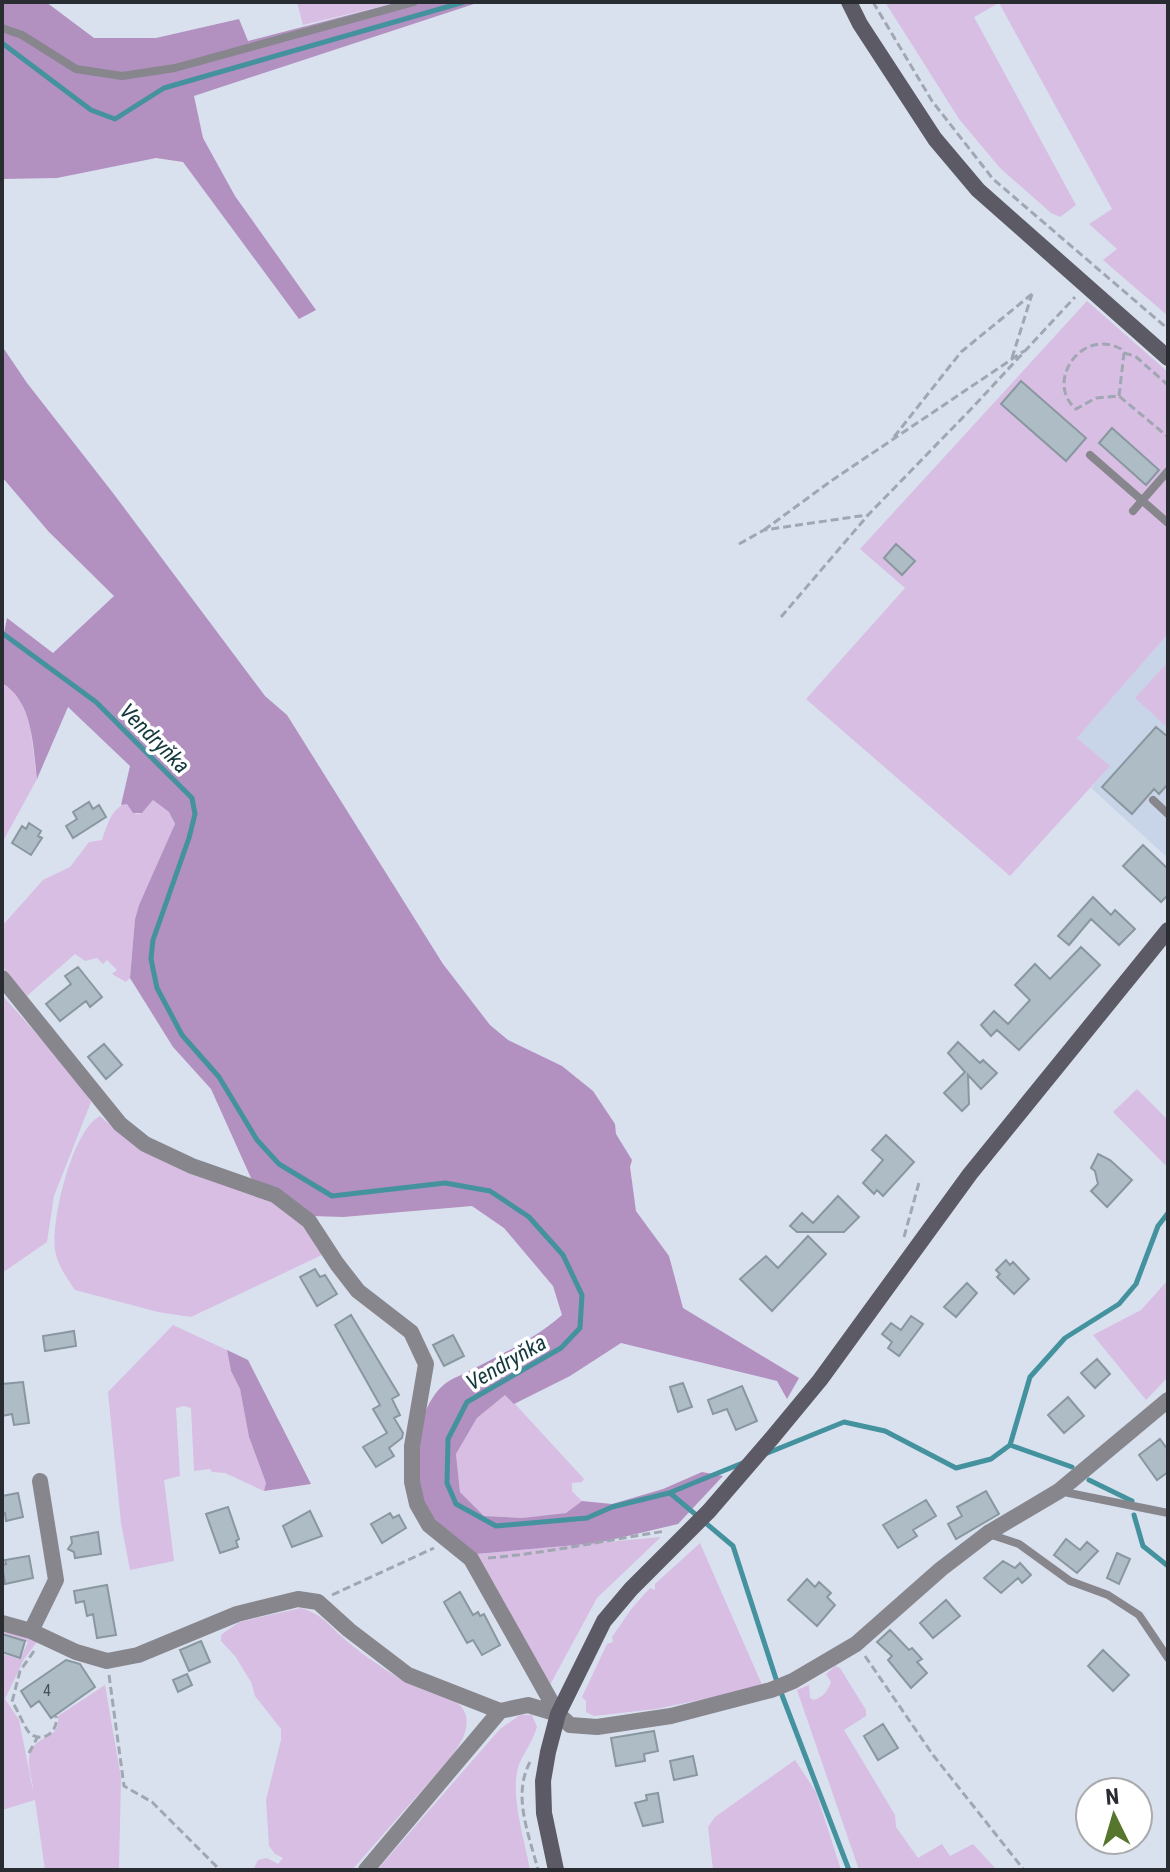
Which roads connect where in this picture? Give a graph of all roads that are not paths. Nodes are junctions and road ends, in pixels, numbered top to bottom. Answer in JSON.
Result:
{"nodes":[{"id":1,"x":414,"y":2,"type":"edge"},
{"id":2,"x":849,"y":2,"type":"edge"},
{"id":3,"x":2,"y":28,"type":"edge"},
{"id":4,"x":1168,"y":358,"type":"edge"},
{"id":5,"x":1090,"y":455,"type":"dead end"},
{"id":6,"x":1168,"y":471,"type":"edge"},
{"id":7,"x":1142,"y":500,"type":"junction"},
{"id":8,"x":1133,"y":511,"type":"dead end"},
{"id":9,"x":1168,"y":523,"type":"edge"},
{"id":10,"x":1153,"y":800,"type":"dead end"},
{"id":11,"x":1168,"y":814,"type":"edge"},
{"id":12,"x":1168,"y":930,"type":"edge"},
{"id":13,"x":2,"y":978,"type":"edge"},
{"id":14,"x":1168,"y":1400,"type":"edge"},
{"id":15,"x":40,"y":1481,"type":"dead end"},
{"id":16,"x":1059,"y":1491,"type":"junction"},
{"id":17,"x":1168,"y":1513,"type":"edge"},
{"id":18,"x":988,"y":1533,"type":"junction"},
{"id":19,"x":2,"y":1623,"type":"edge"},
{"id":20,"x":31,"y":1631,"type":"junction"},
{"id":21,"x":1168,"y":1658,"type":"edge"},
{"id":22,"x":500,"y":1711,"type":"junction"},
{"id":23,"x":558,"y":1714,"type":"junction"},
{"id":24,"x":366,"y":1870,"type":"edge"},
{"id":25,"x":556,"y":1870,"type":"edge"}],
"edges":[{"from":1,"to":3,"type":"lane"},
{"from":2,"to":4,"type":"street"},
{"from":5,"to":7,"type":"lane"},
{"from":6,"to":7,"type":"lane"},
{"from":7,"to":8,"type":"lane"},
{"from":7,"to":9,"type":"lane"},
{"from":10,"to":11,"type":"lane"},
{"from":12,"to":23,"type":"street"},
{"from":13,"to":23,"type":"street"},
{"from":14,"to":16,"type":"street"},
{"from":15,"to":20,"type":"street"},
{"from":16,"to":17,"type":"lane"},
{"from":16,"to":18,"type":"street"},
{"from":18,"to":21,"type":"lane"},
{"from":18,"to":23,"type":"street"},
{"from":19,"to":20,"type":"street"},
{"from":20,"to":22,"type":"street"},
{"from":22,"to":23,"type":"street"},
{"from":22,"to":24,"type":"street"},
{"from":23,"to":25,"type":"street"}]}
